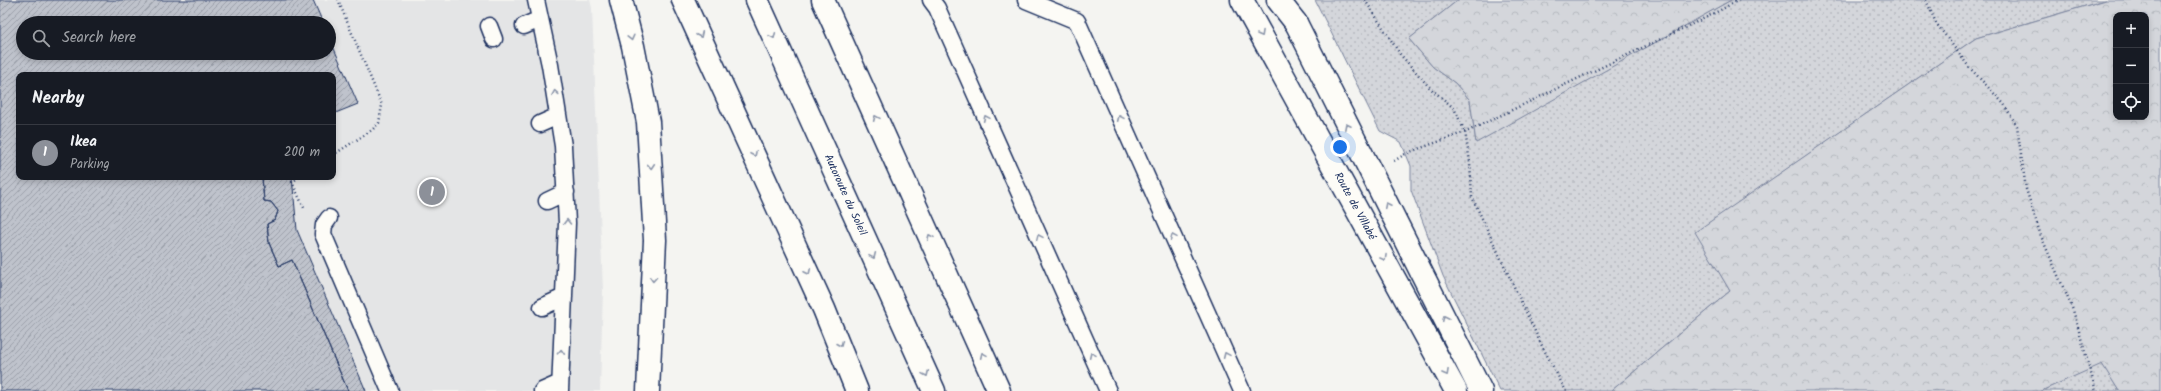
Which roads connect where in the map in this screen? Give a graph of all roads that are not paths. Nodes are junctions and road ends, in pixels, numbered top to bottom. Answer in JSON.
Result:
{"nodes":[{"id":1,"x":536,"y":0,"type":"edge"},
{"id":2,"x":621,"y":0,"type":"edge"},
{"id":3,"x":683,"y":0,"type":"edge"},
{"id":4,"x":757,"y":0,"type":"edge"},
{"id":5,"x":823,"y":0,"type":"edge"},
{"id":6,"x":931,"y":0,"type":"edge"},
{"id":7,"x":1026,"y":0,"type":"edge"},
{"id":8,"x":1242,"y":0,"type":"edge"},
{"id":9,"x":1278,"y":0,"type":"edge"},
{"id":10,"x":1287,"y":0,"type":"edge"},
{"id":11,"x":540,"y":19,"type":"junction"},
{"id":12,"x":1296,"y":23,"type":"junction"},
{"id":13,"x":524,"y":26,"type":"dead end"},
{"id":14,"x":558,"y":116,"type":"junction"},
{"id":15,"x":540,"y":124,"type":"dead end"},
{"id":16,"x":566,"y":192,"type":"junction"},
{"id":17,"x":547,"y":201,"type":"dead end"},
{"id":18,"x":329,"y":218,"type":"dead end"},
{"id":19,"x":564,"y":297,"type":"junction"},
{"id":20,"x":542,"y":307,"type":"dead end"},
{"id":21,"x":390,"y":380,"type":"edge"},
{"id":22,"x":560,"y":387,"type":"edge"},
{"id":23,"x":542,"y":391,"type":"edge"},
{"id":24,"x":648,"y":391,"type":"edge"},
{"id":25,"x":857,"y":391,"type":"edge"},
{"id":26,"x":934,"y":391,"type":"edge"},
{"id":27,"x":1000,"y":391,"type":"edge"},
{"id":28,"x":1108,"y":391,"type":"edge"},
{"id":29,"x":1242,"y":391,"type":"edge"},
{"id":30,"x":1456,"y":391,"type":"edge"},
{"id":31,"x":1481,"y":391,"type":"edge"}],
"edges":[{"from":1,"to":11,"type":"lane"},
{"from":2,"to":24,"type":"main road","one_way":true},
{"from":3,"to":25,"type":"main road","one_way":true},
{"from":4,"to":26,"type":"main road","name":"Autoroute du Soleil","one_way":true},
{"from":27,"to":5,"type":"main road","one_way":true},
{"from":28,"to":6,"type":"lane","one_way":true},
{"from":29,"to":7,"type":"lane","one_way":true},
{"from":8,"to":30,"type":"main road","name":"Route de Villabé","one_way":true},
{"from":9,"to":12,"type":"main road"},
{"from":10,"to":12,"type":"main road"},
{"from":11,"to":13,"type":"lane"},
{"from":14,"to":11,"type":"lane","one_way":true},
{"from":31,"to":12,"type":"main road","one_way":true},
{"from":14,"to":15,"type":"lane"},
{"from":14,"to":16,"type":"lane"},
{"from":16,"to":17,"type":"lane"},
{"from":19,"to":16,"type":"lane","one_way":true},
{"from":18,"to":21,"type":"lane"},
{"from":19,"to":20,"type":"lane"},
{"from":22,"to":19,"type":"lane","one_way":true},
{"from":22,"to":23,"type":"lane"}]}
